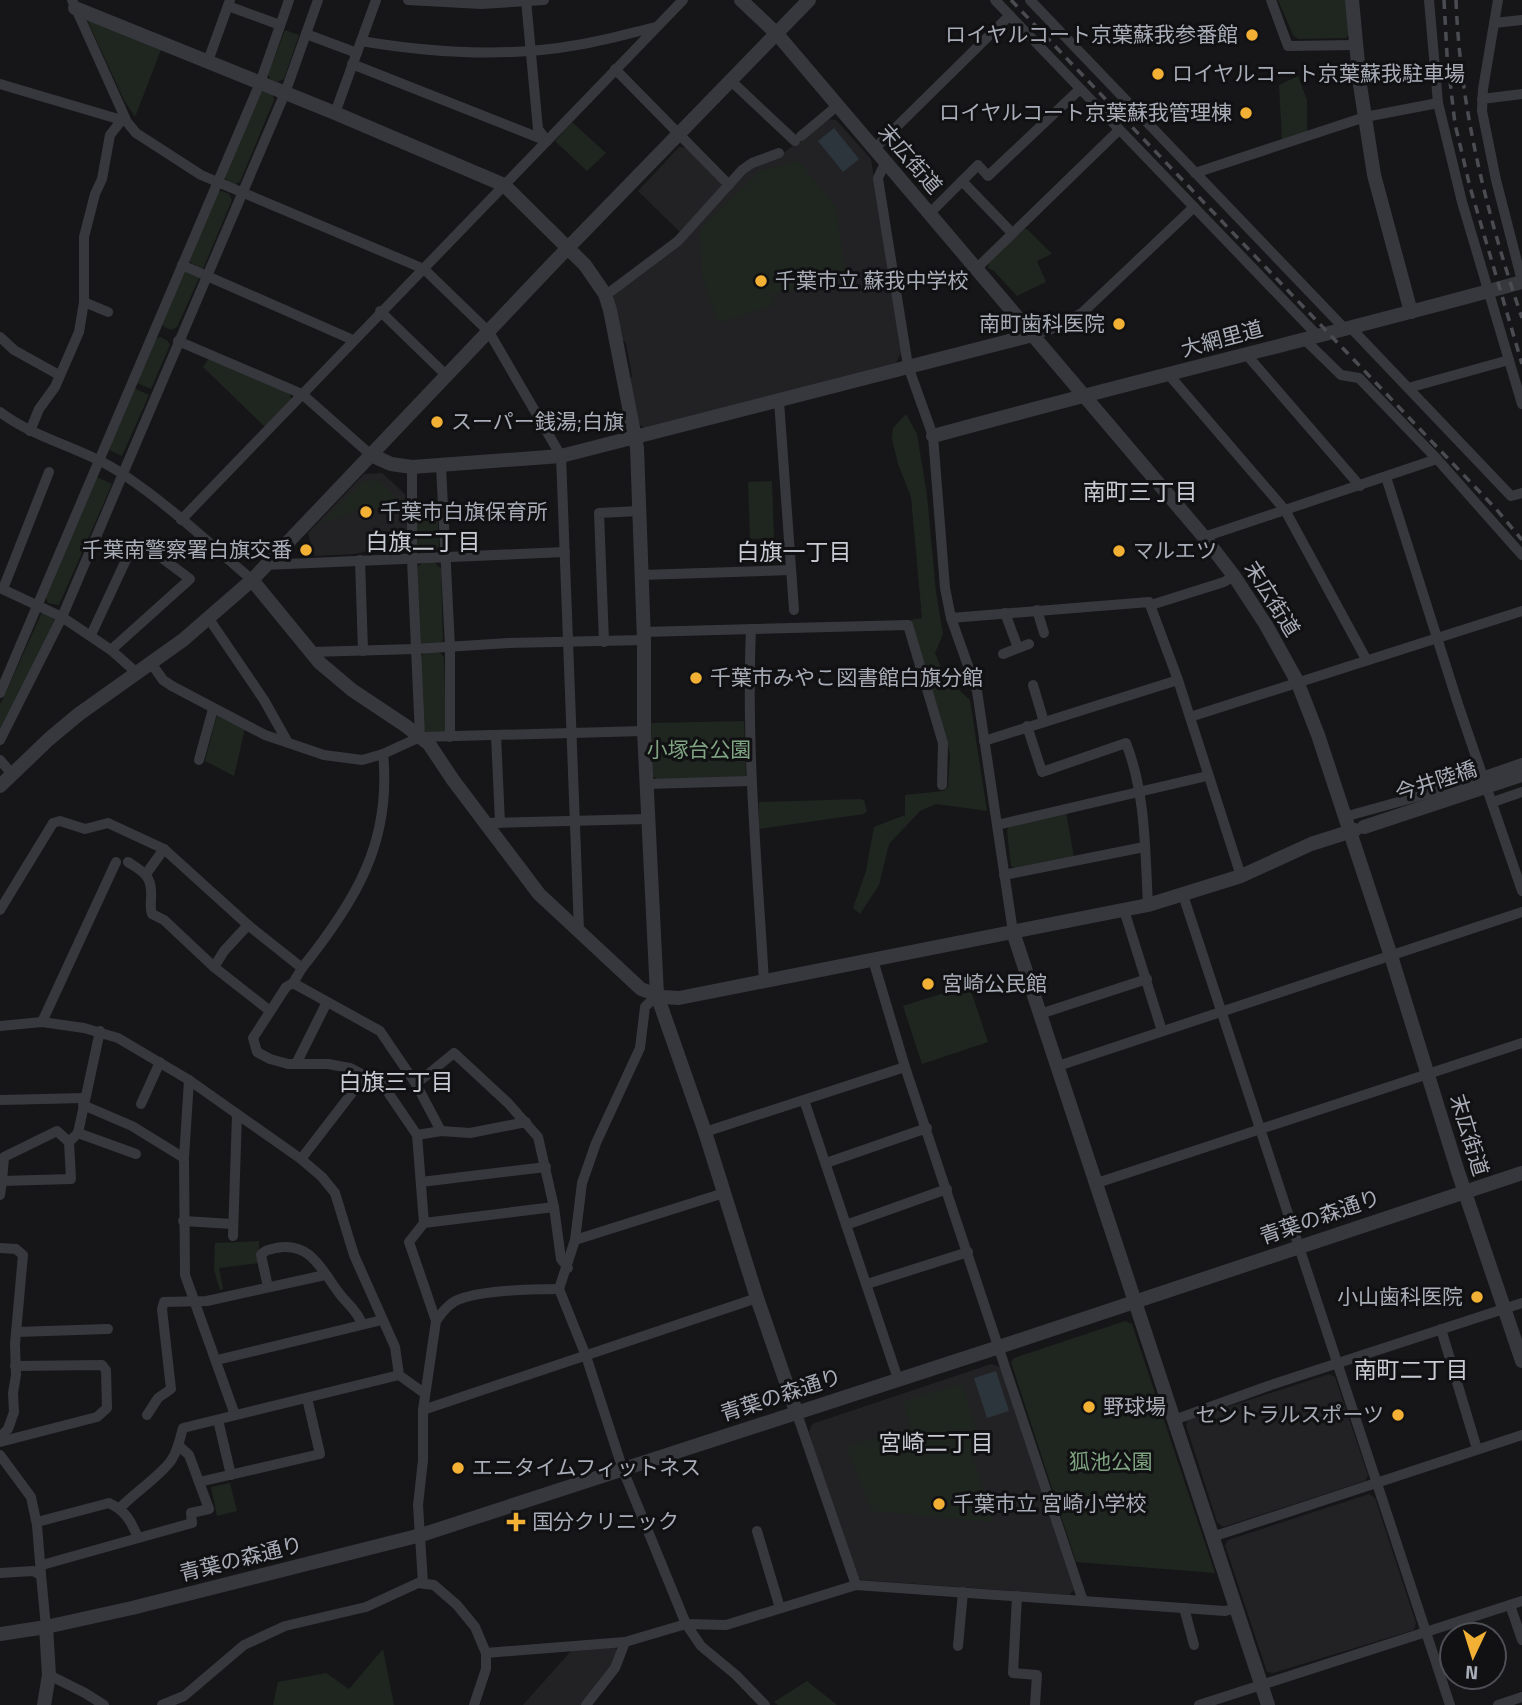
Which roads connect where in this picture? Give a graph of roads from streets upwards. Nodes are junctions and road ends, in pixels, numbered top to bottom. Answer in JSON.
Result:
{"nodes":[{"id":1,"x":289,"y":0,"type":"edge"},
{"id":2,"x":318,"y":0,"type":"edge"},
{"id":3,"x":376,"y":0,"type":"edge"},
{"id":4,"x":408,"y":0,"type":"edge"},
{"id":5,"x":544,"y":0,"type":"edge"},
{"id":6,"x":683,"y":0,"type":"edge"},
{"id":7,"x":741,"y":0,"type":"edge"},
{"id":8,"x":809,"y":0,"type":"edge"},
{"id":9,"x":995,"y":0,"type":"edge"},
{"id":10,"x":1030,"y":0,"type":"edge"},
{"id":11,"x":1270,"y":0,"type":"edge"},
{"id":12,"x":1352,"y":0,"type":"edge"},
{"id":13,"x":1429,"y":0,"type":"edge"},
{"id":14,"x":1497,"y":0,"type":"edge"},
{"id":15,"x":526,"y":1,"type":"edge"},
{"id":16,"x":229,"y":3,"type":"edge"},
{"id":17,"x":74,"y":4,"type":"edge"},
{"id":18,"x":1009,"y":16,"type":"junction"},
{"id":19,"x":1522,"y":20,"type":"edge"},
{"id":20,"x":1494,"y":23,"type":"junction"},
{"id":21,"x":280,"y":25,"type":"junction"},
{"id":22,"x":658,"y":26,"type":"junction"},
{"id":23,"x":306,"y":34,"type":"junction"},
{"id":24,"x":777,"y":34,"type":"junction"},
{"id":25,"x":361,"y":41,"type":"junction"},
{"id":26,"x":1356,"y":45,"type":"junction"},
{"id":27,"x":531,"y":51,"type":"junction"},
{"id":28,"x":357,"y":53,"type":"junction"},
{"id":29,"x":208,"y":61,"type":"junction"},
{"id":30,"x":352,"y":64,"type":"junction"},
{"id":31,"x":615,"y":69,"type":"junction"},
{"id":32,"x":730,"y":80,"type":"junction"},
{"id":33,"x":260,"y":83,"type":"junction"},
{"id":34,"x":0,"y":84,"type":"edge"},
{"id":35,"x":1080,"y":89,"type":"junction"},
{"id":36,"x":285,"y":93,"type":"junction"},
{"id":37,"x":1522,"y":94,"type":"edge"},
{"id":38,"x":1482,"y":99,"type":"junction"},
{"id":39,"x":1438,"y":103,"type":"junction"},
{"id":40,"x":837,"y":106,"type":"junction"},
{"id":41,"x":335,"y":113,"type":"junction"},
{"id":42,"x":1365,"y":117,"type":"junction"},
{"id":43,"x":124,"y":121,"type":"junction"},
{"id":44,"x":1119,"y":130,"type":"junction"},
{"id":45,"x":679,"y":134,"type":"junction"},
{"id":46,"x":547,"y":141,"type":"junction"},
{"id":47,"x":874,"y":149,"type":"junction"},
{"id":48,"x":779,"y":153,"type":"dead end"},
{"id":49,"x":886,"y":163,"type":"junction"},
{"id":50,"x":1195,"y":173,"type":"junction"},
{"id":51,"x":962,"y":181,"type":"junction"},
{"id":52,"x":217,"y":182,"type":"junction"},
{"id":53,"x":504,"y":185,"type":"junction"},
{"id":54,"x":729,"y":185,"type":"junction"},
{"id":55,"x":242,"y":193,"type":"junction"},
{"id":56,"x":1194,"y":208,"type":"junction"},
{"id":57,"x":929,"y":214,"type":"junction"},
{"id":58,"x":1012,"y":233,"type":"junction"},
{"id":59,"x":569,"y":247,"type":"junction"},
{"id":60,"x":182,"y":265,"type":"junction"},
{"id":61,"x":977,"y":268,"type":"junction"},
{"id":62,"x":424,"y":269,"type":"junction"},
{"id":63,"x":207,"y":276,"type":"junction"},
{"id":64,"x":1522,"y":282,"type":"edge"},
{"id":65,"x":1488,"y":292,"type":"junction"},
{"id":66,"x":606,"y":295,"type":"junction"},
{"id":67,"x":84,"y":302,"type":"junction"},
{"id":68,"x":380,"y":311,"type":"junction"},
{"id":69,"x":108,"y":312,"type":"dead end"},
{"id":70,"x":1411,"y":312,"type":"junction"},
{"id":71,"x":1347,"y":328,"type":"junction"},
{"id":72,"x":489,"y":332,"type":"junction"},
{"id":73,"x":1033,"y":335,"type":"junction"},
{"id":74,"x":0,"y":337,"type":"edge"},
{"id":75,"x":1310,"y":337,"type":"junction"},
{"id":76,"x":353,"y":340,"type":"junction"},
{"id":77,"x":178,"y":341,"type":"junction"},
{"id":78,"x":1245,"y":354,"type":"junction"},
{"id":79,"x":1508,"y":360,"type":"junction"},
{"id":80,"x":908,"y":366,"type":"junction"},
{"id":81,"x":59,"y":375,"type":"junction"},
{"id":82,"x":446,"y":375,"type":"junction"},
{"id":83,"x":1169,"y":375,"type":"junction"},
{"id":84,"x":1408,"y":388,"type":"junction"},
{"id":85,"x":302,"y":394,"type":"junction"},
{"id":86,"x":1085,"y":394,"type":"junction"},
{"id":87,"x":779,"y":401,"type":"junction"},
{"id":88,"x":1522,"y":404,"type":"edge"},
{"id":89,"x":0,"y":412,"type":"edge"},
{"id":90,"x":30,"y":431,"type":"junction"},
{"id":91,"x":933,"y":436,"type":"junction"},
{"id":92,"x":635,"y":437,"type":"junction"},
{"id":93,"x":371,"y":455,"type":"junction"},
{"id":94,"x":561,"y":456,"type":"junction"},
{"id":95,"x":1437,"y":458,"type":"junction"},
{"id":96,"x":98,"y":460,"type":"junction"},
{"id":97,"x":441,"y":466,"type":"junction"},
{"id":98,"x":412,"y":467,"type":"junction"},
{"id":99,"x":49,"y":472,"type":"dead end"},
{"id":100,"x":123,"y":474,"type":"junction"},
{"id":101,"x":1385,"y":477,"type":"junction"},
{"id":102,"x":1360,"y":486,"type":"junction"},
{"id":103,"x":1522,"y":493,"type":"edge"},
{"id":104,"x":1284,"y":510,"type":"junction"},
{"id":105,"x":639,"y":511,"type":"junction"},
{"id":106,"x":181,"y":520,"type":"junction"},
{"id":107,"x":1204,"y":537,"type":"junction"},
{"id":108,"x":565,"y":552,"type":"junction"},
{"id":109,"x":1522,"y":555,"type":"edge"},
{"id":110,"x":446,"y":558,"type":"junction"},
{"id":111,"x":412,"y":559,"type":"junction"},
{"id":112,"x":360,"y":560,"type":"junction"},
{"id":113,"x":264,"y":565,"type":"junction"},
{"id":114,"x":791,"y":570,"type":"junction"},
{"id":115,"x":641,"y":575,"type":"junction"},
{"id":116,"x":1234,"y":576,"type":"junction"},
{"id":117,"x":252,"y":580,"type":"junction"},
{"id":118,"x":1,"y":590,"type":"edge"},
{"id":119,"x":36,"y":603,"type":"junction"},
{"id":120,"x":1151,"y":606,"type":"junction"},
{"id":121,"x":794,"y":610,"type":"dead end"},
{"id":122,"x":1037,"y":610,"type":"junction"},
{"id":123,"x":1522,"y":611,"type":"edge"},
{"id":124,"x":1004,"y":613,"type":"junction"},
{"id":125,"x":62,"y":617,"type":"junction"},
{"id":126,"x":951,"y":618,"type":"junction"},
{"id":127,"x":209,"y":619,"type":"junction"},
{"id":128,"x":751,"y":629,"type":"junction"},
{"id":129,"x":1044,"y":633,"type":"dead end"},
{"id":130,"x":91,"y":635,"type":"junction"},
{"id":131,"x":643,"y":636,"type":"junction"},
{"id":132,"x":1437,"y":637,"type":"junction"},
{"id":133,"x":604,"y":642,"type":"junction"},
{"id":134,"x":569,"y":643,"type":"junction"},
{"id":135,"x":450,"y":647,"type":"junction"},
{"id":136,"x":415,"y":649,"type":"junction"},
{"id":137,"x":111,"y":650,"type":"junction"},
{"id":138,"x":363,"y":651,"type":"junction"},
{"id":139,"x":311,"y":652,"type":"junction"},
{"id":140,"x":1003,"y":654,"type":"dead end"},
{"id":141,"x":1366,"y":659,"type":"junction"},
{"id":142,"x":151,"y":663,"type":"junction"},
{"id":143,"x":137,"y":673,"type":"junction"},
{"id":144,"x":1178,"y":680,"type":"junction"},
{"id":145,"x":1297,"y":681,"type":"junction"},
{"id":146,"x":1033,"y":685,"type":"dead end"},
{"id":147,"x":0,"y":693,"type":"edge"},
{"id":148,"x":213,"y":709,"type":"junction"},
{"id":149,"x":1190,"y":717,"type":"junction"},
{"id":150,"x":1044,"y":722,"type":"junction"},
{"id":151,"x":1027,"y":726,"type":"junction"},
{"id":152,"x":645,"y":731,"type":"junction"},
{"id":153,"x":572,"y":733,"type":"junction"},
{"id":154,"x":496,"y":735,"type":"junction"},
{"id":155,"x":420,"y":737,"type":"junction"},
{"id":156,"x":450,"y":737,"type":"junction"},
{"id":157,"x":0,"y":740,"type":"edge"},
{"id":158,"x":287,"y":741,"type":"junction"},
{"id":159,"x":984,"y":741,"type":"junction"},
{"id":160,"x":383,"y":754,"type":"junction"},
{"id":161,"x":0,"y":760,"type":"edge"},
{"id":162,"x":200,"y":760,"type":"dead end"},
{"id":163,"x":1522,"y":763,"type":"edge"},
{"id":164,"x":12,"y":774,"type":"junction"},
{"id":165,"x":1522,"y":775,"type":"edge"},
{"id":166,"x":1207,"y":776,"type":"junction"},
{"id":167,"x":1483,"y":777,"type":"junction"},
{"id":168,"x":751,"y":781,"type":"junction"},
{"id":169,"x":647,"y":784,"type":"junction"},
{"id":170,"x":942,"y":785,"type":"dead end"},
{"id":171,"x":0,"y":786,"type":"edge"},
{"id":172,"x":1140,"y":792,"type":"junction"},
{"id":173,"x":1522,"y":792,"type":"edge"},
{"id":174,"x":1493,"y":802,"type":"junction"},
{"id":175,"x":1344,"y":817,"type":"junction"},
{"id":176,"x":648,"y":819,"type":"junction"},
{"id":177,"x":576,"y":821,"type":"junction"},
{"id":178,"x":493,"y":823,"type":"junction"},
{"id":179,"x":997,"y":825,"type":"junction"},
{"id":180,"x":1349,"y":832,"type":"junction"},
{"id":181,"x":1144,"y":847,"type":"junction"},
{"id":182,"x":164,"y":849,"type":"junction"},
{"id":183,"x":146,"y":874,"type":"junction"},
{"id":184,"x":1004,"y":875,"type":"junction"},
{"id":185,"x":1241,"y":876,"type":"junction"},
{"id":186,"x":1522,"y":891,"type":"edge"},
{"id":187,"x":1183,"y":895,"type":"junction"},
{"id":188,"x":1148,"y":905,"type":"junction"},
{"id":189,"x":0,"y":910,"type":"edge"},
{"id":190,"x":1124,"y":910,"type":"junction"},
{"id":191,"x":1522,"y":912,"type":"edge"},
{"id":192,"x":247,"y":925,"type":"junction"},
{"id":193,"x":579,"y":931,"type":"junction"},
{"id":194,"x":1013,"y":932,"type":"junction"},
{"id":195,"x":1391,"y":956,"type":"junction"},
{"id":196,"x":873,"y":960,"type":"junction"},
{"id":197,"x":214,"y":967,"type":"junction"},
{"id":198,"x":302,"y":968,"type":"junction"},
{"id":199,"x":1147,"y":979,"type":"junction"},
{"id":200,"x":764,"y":981,"type":"junction"},
{"id":201,"x":293,"y":983,"type":"junction"},
{"id":202,"x":657,"y":995,"type":"junction"},
{"id":203,"x":327,"y":1002,"type":"junction"},
{"id":204,"x":270,"y":1011,"type":"junction"},
{"id":205,"x":1221,"y":1012,"type":"junction"},
{"id":206,"x":1040,"y":1014,"type":"junction"},
{"id":207,"x":42,"y":1022,"type":"junction"},
{"id":208,"x":0,"y":1026,"type":"edge"},
{"id":209,"x":100,"y":1031,"type":"junction"},
{"id":210,"x":1162,"y":1031,"type":"junction"},
{"id":211,"x":1522,"y":1043,"type":"edge"},
{"id":212,"x":160,"y":1062,"type":"junction"},
{"id":213,"x":296,"y":1064,"type":"junction"},
{"id":214,"x":905,"y":1066,"type":"junction"},
{"id":215,"x":1058,"y":1066,"type":"junction"},
{"id":216,"x":1429,"y":1074,"type":"junction"},
{"id":217,"x":365,"y":1076,"type":"junction"},
{"id":218,"x":189,"y":1080,"type":"junction"},
{"id":219,"x":415,"y":1084,"type":"junction"},
{"id":220,"x":0,"y":1100,"type":"edge"},
{"id":221,"x":804,"y":1100,"type":"junction"},
{"id":222,"x":84,"y":1101,"type":"junction"},
{"id":223,"x":141,"y":1104,"type":"dead end"},
{"id":224,"x":237,"y":1114,"type":"junction"},
{"id":225,"x":526,"y":1122,"type":"junction"},
{"id":226,"x":927,"y":1128,"type":"junction"},
{"id":227,"x":1261,"y":1130,"type":"junction"},
{"id":228,"x":441,"y":1131,"type":"junction"},
{"id":229,"x":705,"y":1132,"type":"junction"},
{"id":230,"x":78,"y":1133,"type":"junction"},
{"id":231,"x":417,"y":1135,"type":"junction"},
{"id":232,"x":69,"y":1142,"type":"junction"},
{"id":233,"x":136,"y":1154,"type":"dead end"},
{"id":234,"x":2,"y":1156,"type":"edge"},
{"id":235,"x":184,"y":1158,"type":"junction"},
{"id":236,"x":301,"y":1159,"type":"junction"},
{"id":237,"x":825,"y":1163,"type":"junction"},
{"id":238,"x":546,"y":1167,"type":"junction"},
{"id":239,"x":1522,"y":1173,"type":"edge"},
{"id":240,"x":2,"y":1181,"type":"junction"},
{"id":241,"x":421,"y":1182,"type":"junction"},
{"id":242,"x":1097,"y":1183,"type":"junction"},
{"id":243,"x":947,"y":1189,"type":"junction"},
{"id":244,"x":1464,"y":1191,"type":"junction"},
{"id":245,"x":724,"y":1193,"type":"junction"},
{"id":246,"x":0,"y":1195,"type":"edge"},
{"id":247,"x":554,"y":1207,"type":"junction"},
{"id":248,"x":183,"y":1221,"type":"junction"},
{"id":249,"x":424,"y":1223,"type":"junction"},
{"id":250,"x":233,"y":1224,"type":"junction"},
{"id":251,"x":846,"y":1225,"type":"junction"},
{"id":252,"x":233,"y":1236,"type":"dead end"},
{"id":253,"x":575,"y":1240,"type":"junction"},
{"id":254,"x":1299,"y":1247,"type":"junction"},
{"id":255,"x":0,"y":1248,"type":"edge"},
{"id":256,"x":968,"y":1252,"type":"junction"},
{"id":257,"x":568,"y":1268,"type":"junction"},
{"id":258,"x":326,"y":1275,"type":"junction"},
{"id":259,"x":866,"y":1284,"type":"junction"},
{"id":260,"x":268,"y":1287,"type":"junction"},
{"id":261,"x":559,"y":1289,"type":"junction"},
{"id":262,"x":757,"y":1298,"type":"junction"},
{"id":263,"x":193,"y":1301,"type":"junction"},
{"id":264,"x":1135,"y":1301,"type":"junction"},
{"id":265,"x":1522,"y":1303,"type":"edge"},
{"id":266,"x":1503,"y":1309,"type":"junction"},
{"id":267,"x":382,"y":1320,"type":"junction"},
{"id":268,"x":436,"y":1321,"type":"junction"},
{"id":269,"x":362,"y":1324,"type":"junction"},
{"id":270,"x":108,"y":1329,"type":"dead end"},
{"id":271,"x":1441,"y":1329,"type":"junction"},
{"id":272,"x":16,"y":1332,"type":"junction"},
{"id":273,"x":999,"y":1347,"type":"junction"},
{"id":274,"x":586,"y":1356,"type":"junction"},
{"id":275,"x":217,"y":1360,"type":"junction"},
{"id":276,"x":1522,"y":1361,"type":"edge"},
{"id":277,"x":1337,"y":1363,"type":"junction"},
{"id":278,"x":15,"y":1366,"type":"junction"},
{"id":279,"x":399,"y":1375,"type":"junction"},
{"id":280,"x":898,"y":1379,"type":"junction"},
{"id":281,"x":424,"y":1393,"type":"junction"},
{"id":282,"x":307,"y":1398,"type":"junction"},
{"id":283,"x":423,"y":1410,"type":"junction"},
{"id":284,"x":796,"y":1411,"type":"junction"},
{"id":285,"x":147,"y":1415,"type":"dead end"},
{"id":286,"x":235,"y":1415,"type":"junction"},
{"id":287,"x":218,"y":1420,"type":"junction"},
{"id":288,"x":1174,"y":1420,"type":"junction"},
{"id":289,"x":1522,"y":1435,"type":"edge"},
{"id":290,"x":0,"y":1437,"type":"edge"},
{"id":291,"x":0,"y":1442,"type":"edge"},
{"id":292,"x":178,"y":1445,"type":"junction"},
{"id":293,"x":1477,"y":1449,"type":"junction"},
{"id":294,"x":0,"y":1455,"type":"edge"},
{"id":295,"x":624,"y":1470,"type":"junction"},
{"id":296,"x":231,"y":1475,"type":"junction"},
{"id":297,"x":199,"y":1482,"type":"junction"},
{"id":298,"x":1377,"y":1483,"type":"junction"},
{"id":299,"x":120,"y":1508,"type":"junction"},
{"id":300,"x":37,"y":1522,"type":"junction"},
{"id":301,"x":757,"y":1531,"type":"dead end"},
{"id":302,"x":421,"y":1535,"type":"junction"},
{"id":303,"x":1212,"y":1536,"type":"junction"},
{"id":304,"x":138,"y":1538,"type":"junction"},
{"id":305,"x":41,"y":1570,"type":"junction"},
{"id":306,"x":0,"y":1573,"type":"edge"},
{"id":307,"x":423,"y":1583,"type":"junction"},
{"id":308,"x":856,"y":1585,"type":"junction"},
{"id":309,"x":962,"y":1592,"type":"junction"},
{"id":310,"x":1017,"y":1596,"type":"junction"},
{"id":311,"x":1083,"y":1601,"type":"junction"},
{"id":312,"x":1522,"y":1601,"type":"edge"},
{"id":313,"x":1510,"y":1605,"type":"junction"},
{"id":314,"x":780,"y":1608,"type":"junction"},
{"id":315,"x":1184,"y":1608,"type":"junction"},
{"id":316,"x":1236,"y":1608,"type":"junction"},
{"id":317,"x":686,"y":1624,"type":"junction"},
{"id":318,"x":46,"y":1628,"type":"junction"},
{"id":319,"x":1426,"y":1632,"type":"junction"},
{"id":320,"x":0,"y":1634,"type":"edge"},
{"id":321,"x":1522,"y":1640,"type":"edge"},
{"id":322,"x":625,"y":1642,"type":"junction"},
{"id":323,"x":1194,"y":1645,"type":"dead end"},
{"id":324,"x":958,"y":1646,"type":"dead end"},
{"id":325,"x":486,"y":1653,"type":"junction"},
{"id":326,"x":49,"y":1675,"type":"junction"},
{"id":327,"x":1262,"y":1686,"type":"junction"},
{"id":328,"x":1522,"y":1697,"type":"edge"},
{"id":329,"x":44,"y":1705,"type":"edge"},
{"id":330,"x":104,"y":1705,"type":"edge"},
{"id":331,"x":162,"y":1705,"type":"edge"},
{"id":332,"x":474,"y":1705,"type":"edge"},
{"id":333,"x":586,"y":1705,"type":"edge"},
{"id":334,"x":765,"y":1705,"type":"edge"},
{"id":335,"x":1035,"y":1705,"type":"edge"},
{"id":336,"x":1199,"y":1705,"type":"edge"},
{"id":337,"x":1268,"y":1705,"type":"edge"},
{"id":338,"x":1450,"y":1705,"type":"edge"},
{"id":339,"x":1498,"y":1705,"type":"edge"}],
"edges":[{"from":1,"to":21,"type":"street"},
{"from":2,"to":23,"type":"street"},
{"from":3,"to":25,"type":"street"},
{"from":4,"to":15,"type":"street"},
{"from":5,"to":15,"type":"street"},
{"from":6,"to":22,"type":"street"},
{"from":7,"to":24,"type":"street","name":"末広街道"},
{"from":8,"to":24,"type":"street"},
{"from":9,"to":18,"type":"street"},
{"from":10,"to":50,"type":"street"},
{"from":11,"to":26,"type":"street"},
{"from":12,"to":26,"type":"street"},
{"from":13,"to":39,"type":"street"},
{"from":14,"to":20,"type":"street"},
{"from":15,"to":27,"type":"street"},
{"from":16,"to":21,"type":"street"},
{"from":16,"to":29,"type":"street"},
{"from":17,"to":29,"type":"street"},
{"from":17,"to":43,"type":"street"},
{"from":18,"to":35,"type":"street"},
{"from":18,"to":47,"type":"street"},
{"from":19,"to":20,"type":"street"},
{"from":20,"to":38,"type":"street"},
{"from":21,"to":33,"type":"street"},
{"from":22,"to":27,"type":"street"},
{"from":22,"to":31,"type":"street"},
{"from":23,"to":28,"type":"street"},
{"from":23,"to":36,"type":"street"},
{"from":24,"to":32,"type":"street"},
{"from":24,"to":40,"type":"street","name":"末広街道"},
{"from":25,"to":27,"type":"street"},
{"from":25,"to":28,"type":"street"},
{"from":26,"to":42,"type":"street"},
{"from":27,"to":46,"type":"street"},
{"from":28,"to":30,"type":"street"},
{"from":29,"to":33,"type":"street"},
{"from":30,"to":41,"type":"street"},
{"from":30,"to":46,"type":"street"},
{"from":31,"to":45,"type":"street"},
{"from":31,"to":46,"type":"street"},
{"from":32,"to":40,"type":"street"},
{"from":32,"to":45,"type":"street"},
{"from":33,"to":36,"type":"street"},
{"from":33,"to":52,"type":"street"},
{"from":34,"to":43,"type":"street"},
{"from":35,"to":44,"type":"street"},
{"from":35,"to":51,"type":"street"},
{"from":36,"to":41,"type":"street"},
{"from":36,"to":55,"type":"street"},
{"from":37,"to":38,"type":"street"},
{"from":38,"to":64,"type":"street"},
{"from":39,"to":42,"type":"street"},
{"from":39,"to":65,"type":"street"},
{"from":40,"to":47,"type":"street","name":"末広街道"},
{"from":41,"to":53,"type":"street"},
{"from":42,"to":50,"type":"street"},
{"from":42,"to":70,"type":"street"},
{"from":43,"to":52,"type":"street"},
{"from":43,"to":67,"type":"street"},
{"from":44,"to":56,"type":"street"},
{"from":44,"to":58,"type":"street"},
{"from":45,"to":54,"type":"street"},
{"from":45,"to":59,"type":"street"},
{"from":46,"to":53,"type":"street"},
{"from":47,"to":49,"type":"street","name":"末広街道"},
{"from":48,"to":54,"type":"street"},
{"from":49,"to":57,"type":"street","name":"末広街道"},
{"from":49,"to":80,"type":"street"},
{"from":50,"to":71,"type":"street"},
{"from":51,"to":57,"type":"street"},
{"from":51,"to":58,"type":"street"},
{"from":52,"to":55,"type":"street"},
{"from":52,"to":60,"type":"street"},
{"from":53,"to":59,"type":"street"},
{"from":53,"to":62,"type":"street"},
{"from":54,"to":66,"type":"street"},
{"from":55,"to":62,"type":"street"},
{"from":55,"to":63,"type":"street"},
{"from":56,"to":73,"type":"street"},
{"from":56,"to":75,"type":"street"},
{"from":57,"to":61,"type":"street","name":"末広街道"},
{"from":58,"to":61,"type":"street"},
{"from":59,"to":66,"type":"street"},
{"from":59,"to":72,"type":"street"},
{"from":60,"to":63,"type":"street"},
{"from":60,"to":96,"type":"street"},
{"from":61,"to":73,"type":"street","name":"末広街道"},
{"from":62,"to":68,"type":"street"},
{"from":62,"to":72,"type":"street"},
{"from":63,"to":76,"type":"street"},
{"from":63,"to":77,"type":"street"},
{"from":64,"to":65,"type":"street","name":"大網里道"},
{"from":65,"to":70,"type":"street","name":"大網里道"},
{"from":65,"to":79,"type":"street"},
{"from":66,"to":92,"type":"street"},
{"from":67,"to":69,"type":"street"},
{"from":67,"to":81,"type":"street"},
{"from":68,"to":76,"type":"street"},
{"from":68,"to":82,"type":"street"},
{"from":70,"to":71,"type":"street","name":"大網里道"},
{"from":71,"to":75,"type":"street","name":"大網里道"},
{"from":71,"to":84,"type":"street"},
{"from":72,"to":82,"type":"street"},
{"from":72,"to":94,"type":"street"},
{"from":73,"to":80,"type":"street"},
{"from":73,"to":86,"type":"street","name":"末広街道"},
{"from":74,"to":81,"type":"street"},
{"from":75,"to":78,"type":"street","name":"大網里道"},
{"from":75,"to":95,"type":"street"},
{"from":76,"to":85,"type":"street"},
{"from":77,"to":85,"type":"street"},
{"from":77,"to":100,"type":"street"},
{"from":78,"to":83,"type":"street","name":"大網里道"},
{"from":78,"to":102,"type":"street"},
{"from":79,"to":84,"type":"street"},
{"from":79,"to":88,"type":"street"},
{"from":80,"to":87,"type":"street"},
{"from":80,"to":91,"type":"street"},
{"from":81,"to":90,"type":"street"},
{"from":82,"to":93,"type":"street"},
{"from":83,"to":86,"type":"street","name":"大網里道"},
{"from":83,"to":104,"type":"street"},
{"from":84,"to":103,"type":"street"},
{"from":85,"to":93,"type":"street"},
{"from":85,"to":106,"type":"street"},
{"from":86,"to":91,"type":"street","name":"大網里道"},
{"from":86,"to":107,"type":"street","name":"末広街道"},
{"from":87,"to":92,"type":"street"},
{"from":87,"to":114,"type":"street"},
{"from":89,"to":90,"type":"street"},
{"from":90,"to":96,"type":"street"},
{"from":91,"to":126,"type":"street"},
{"from":92,"to":94,"type":"street"},
{"from":92,"to":105,"type":"street"},
{"from":93,"to":98,"type":"street"},
{"from":93,"to":113,"type":"street"},
{"from":94,"to":97,"type":"street"},
{"from":94,"to":108,"type":"street"},
{"from":95,"to":101,"type":"street"},
{"from":95,"to":109,"type":"street"},
{"from":96,"to":100,"type":"street"},
{"from":96,"to":119,"type":"street"},
{"from":97,"to":98,"type":"street"},
{"from":97,"to":110,"type":"street"},
{"from":98,"to":111,"type":"street"},
{"from":99,"to":118,"type":"street"},
{"from":100,"to":106,"type":"street"},
{"from":100,"to":125,"type":"street"},
{"from":101,"to":102,"type":"street"},
{"from":101,"to":132,"type":"street"},
{"from":102,"to":104,"type":"street"},
{"from":104,"to":107,"type":"street"},
{"from":104,"to":141,"type":"street"},
{"from":105,"to":115,"type":"street"},
{"from":105,"to":133,"type":"street"},
{"from":106,"to":117,"type":"street"},
{"from":107,"to":116,"type":"street","name":"末広街道"},
{"from":108,"to":110,"type":"street"},
{"from":108,"to":134,"type":"street"},
{"from":110,"to":111,"type":"street"},
{"from":110,"to":135,"type":"street"},
{"from":111,"to":112,"type":"street"},
{"from":111,"to":136,"type":"street"},
{"from":112,"to":113,"type":"street"},
{"from":112,"to":138,"type":"street"},
{"from":113,"to":117,"type":"street"},
{"from":114,"to":115,"type":"street"},
{"from":114,"to":121,"type":"street"},
{"from":115,"to":131,"type":"street"},
{"from":116,"to":120,"type":"street"},
{"from":116,"to":145,"type":"street","name":"末広街道"},
{"from":117,"to":127,"type":"street"},
{"from":117,"to":139,"type":"street"},
{"from":118,"to":119,"type":"street"},
{"from":119,"to":125,"type":"street"},
{"from":119,"to":147,"type":"street"},
{"from":120,"to":122,"type":"street"},
{"from":120,"to":144,"type":"street"},
{"from":122,"to":124,"type":"street"},
{"from":122,"to":129,"type":"street"},
{"from":123,"to":132,"type":"street"},
{"from":124,"to":126,"type":"street"},
{"from":124,"to":140,"type":"street"},
{"from":125,"to":130,"type":"street"},
{"from":125,"to":157,"type":"street"},
{"from":126,"to":159,"type":"street"},
{"from":127,"to":142,"type":"street"},
{"from":127,"to":158,"type":"street"},
{"from":128,"to":131,"type":"street"},
{"from":128,"to":168,"type":"street"},
{"from":128,"to":170,"type":"street"},
{"from":130,"to":137,"type":"street"},
{"from":130,"to":137,"type":"street"},
{"from":131,"to":133,"type":"street"},
{"from":131,"to":152,"type":"street"},
{"from":132,"to":141,"type":"street"},
{"from":132,"to":167,"type":"street"},
{"from":133,"to":134,"type":"street"},
{"from":134,"to":135,"type":"street"},
{"from":134,"to":153,"type":"street"},
{"from":135,"to":136,"type":"street"},
{"from":135,"to":156,"type":"street"},
{"from":136,"to":138,"type":"street"},
{"from":136,"to":155,"type":"street"},
{"from":137,"to":143,"type":"street"},
{"from":138,"to":139,"type":"street"},
{"from":139,"to":155,"type":"street"},
{"from":141,"to":145,"type":"street"},
{"from":142,"to":143,"type":"street"},
{"from":142,"to":148,"type":"street"},
{"from":143,"to":164,"type":"street"},
{"from":144,"to":149,"type":"street"},
{"from":144,"to":150,"type":"street"},
{"from":145,"to":149,"type":"street"},
{"from":145,"to":175,"type":"street","name":"末広街道"},
{"from":146,"to":150,"type":"street"},
{"from":148,"to":158,"type":"street"},
{"from":148,"to":162,"type":"street"},
{"from":149,"to":166,"type":"street"},
{"from":150,"to":151,"type":"street"},
{"from":151,"to":159,"type":"street"},
{"from":151,"to":172,"type":"street"},
{"from":152,"to":153,"type":"street"},
{"from":152,"to":169,"type":"street"},
{"from":153,"to":154,"type":"street"},
{"from":153,"to":177,"type":"street"},
{"from":154,"to":156,"type":"street"},
{"from":154,"to":178,"type":"street"},
{"from":155,"to":156,"type":"street"},
{"from":155,"to":160,"type":"street"},
{"from":155,"to":178,"type":"street"},
{"from":158,"to":160,"type":"street"},
{"from":159,"to":179,"type":"street"},
{"from":160,"to":198,"type":"street"},
{"from":161,"to":164,"type":"street"},
{"from":163,"to":167,"type":"street"},
{"from":164,"to":171,"type":"street"},
{"from":165,"to":180,"type":"street","name":"今井陸橋","bridge":true},
{"from":166,"to":172,"type":"street"},
{"from":166,"to":185,"type":"street"},
{"from":167,"to":174,"type":"street"},
{"from":167,"to":175,"type":"street"},
{"from":168,"to":169,"type":"street"},
{"from":168,"to":200,"type":"street"},
{"from":169,"to":176,"type":"street"},
{"from":172,"to":179,"type":"street"},
{"from":172,"to":181,"type":"street"},
{"from":173,"to":174,"type":"street"},
{"from":174,"to":186,"type":"street"},
{"from":175,"to":180,"type":"street","name":"末広街道"},
{"from":176,"to":177,"type":"street"},
{"from":176,"to":202,"type":"street"},
{"from":177,"to":178,"type":"street"},
{"from":177,"to":193,"type":"street"},
{"from":178,"to":193,"type":"street"},
{"from":179,"to":184,"type":"street"},
{"from":180,"to":185,"type":"street","name":"今井陸橋"},
{"from":180,"to":195,"type":"street","name":"末広街道"},
{"from":181,"to":184,"type":"street"},
{"from":181,"to":188,"type":"street"},
{"from":182,"to":183,"type":"street"},
{"from":182,"to":189,"type":"street"},
{"from":182,"to":192,"type":"street"},
{"from":183,"to":197,"type":"street"},
{"from":183,"to":207,"type":"street"},
{"from":184,"to":194,"type":"street"},
{"from":185,"to":187,"type":"street","name":"今井陸橋"},
{"from":187,"to":188,"type":"street","name":"今井陸橋"},
{"from":187,"to":205,"type":"street"},
{"from":188,"to":190,"type":"street","name":"今井陸橋"},
{"from":190,"to":194,"type":"street","name":"今井陸橋"},
{"from":190,"to":199,"type":"street"},
{"from":191,"to":195,"type":"street"},
{"from":192,"to":197,"type":"street"},
{"from":192,"to":198,"type":"street"},
{"from":193,"to":202,"type":"street"},
{"from":194,"to":196,"type":"street","name":"今井陸橋"},
{"from":194,"to":206,"type":"street"},
{"from":195,"to":205,"type":"street"},
{"from":195,"to":216,"type":"street","name":"末広街道"},
{"from":196,"to":200,"type":"street","name":"今井陸橋"},
{"from":196,"to":214,"type":"street"},
{"from":197,"to":204,"type":"street"},
{"from":198,"to":201,"type":"street"},
{"from":199,"to":206,"type":"street"},
{"from":199,"to":210,"type":"street"},
{"from":200,"to":202,"type":"street","name":"今井陸橋"},
{"from":201,"to":203,"type":"street"},
{"from":201,"to":204,"type":"street"},
{"from":202,"to":229,"type":"street"},
{"from":202,"to":253,"type":"street"},
{"from":203,"to":213,"type":"street"},
{"from":203,"to":219,"type":"street"},
{"from":204,"to":213,"type":"street"},
{"from":205,"to":210,"type":"street"},
{"from":205,"to":227,"type":"street"},
{"from":206,"to":215,"type":"street"},
{"from":207,"to":208,"type":"street"},
{"from":207,"to":209,"type":"street"},
{"from":209,"to":212,"type":"street"},
{"from":209,"to":222,"type":"street"},
{"from":210,"to":215,"type":"street"},
{"from":211,"to":216,"type":"street"},
{"from":212,"to":218,"type":"street"},
{"from":212,"to":223,"type":"street"},
{"from":213,"to":217,"type":"street"},
{"from":214,"to":221,"type":"street"},
{"from":214,"to":226,"type":"street"},
{"from":215,"to":242,"type":"street"},
{"from":216,"to":227,"type":"street"},
{"from":216,"to":244,"type":"street","name":"末広街道"},
{"from":217,"to":231,"type":"street"},
{"from":217,"to":236,"type":"street"},
{"from":218,"to":224,"type":"street"},
{"from":218,"to":235,"type":"street"},
{"from":219,"to":225,"type":"street"},
{"from":219,"to":228,"type":"street"},
{"from":220,"to":222,"type":"street"},
{"from":221,"to":229,"type":"street"},
{"from":221,"to":237,"type":"street"},
{"from":222,"to":230,"type":"street"},
{"from":222,"to":235,"type":"street"},
{"from":224,"to":236,"type":"street"},
{"from":224,"to":250,"type":"street"},
{"from":225,"to":228,"type":"street"},
{"from":225,"to":238,"type":"street"},
{"from":226,"to":237,"type":"street"},
{"from":226,"to":243,"type":"street"},
{"from":227,"to":242,"type":"street"},
{"from":227,"to":254,"type":"street"},
{"from":228,"to":231,"type":"street"},
{"from":229,"to":245,"type":"street"},
{"from":230,"to":232,"type":"street"},
{"from":230,"to":233,"type":"street"},
{"from":231,"to":241,"type":"street"},
{"from":232,"to":234,"type":"street"},
{"from":232,"to":240,"type":"street"},
{"from":234,"to":240,"type":"street"},
{"from":235,"to":248,"type":"street"},
{"from":236,"to":267,"type":"street"},
{"from":237,"to":251,"type":"street"},
{"from":238,"to":241,"type":"street"},
{"from":238,"to":247,"type":"street"},
{"from":239,"to":244,"type":"street","name":"青葉の森通り"},
{"from":240,"to":246,"type":"street"},
{"from":241,"to":249,"type":"street"},
{"from":242,"to":264,"type":"street"},
{"from":243,"to":251,"type":"street"},
{"from":243,"to":256,"type":"street"},
{"from":244,"to":254,"type":"street","name":"青葉の森通り"},
{"from":244,"to":266,"type":"street","name":"末広街道"},
{"from":245,"to":253,"type":"street"},
{"from":245,"to":262,"type":"street"},
{"from":247,"to":249,"type":"street"},
{"from":247,"to":257,"type":"street"},
{"from":248,"to":250,"type":"street"},
{"from":248,"to":263,"type":"street"},
{"from":249,"to":268,"type":"street"},
{"from":250,"to":252,"type":"street"},
{"from":251,"to":259,"type":"street"},
{"from":253,"to":257,"type":"street"},
{"from":254,"to":264,"type":"street","name":"青葉の森通り"},
{"from":254,"to":277,"type":"street"},
{"from":255,"to":272,"type":"street"},
{"from":256,"to":259,"type":"street"},
{"from":256,"to":273,"type":"street"},
{"from":257,"to":261,"type":"street"},
{"from":258,"to":260,"type":"street"},
{"from":258,"to":260,"type":"street"},
{"from":258,"to":269,"type":"street"},
{"from":259,"to":280,"type":"street"},
{"from":260,"to":263,"type":"street"},
{"from":261,"to":268,"type":"street"},
{"from":261,"to":274,"type":"street"},
{"from":262,"to":274,"type":"street"},
{"from":262,"to":284,"type":"street"},
{"from":263,"to":275,"type":"street"},
{"from":263,"to":285,"type":"street"},
{"from":264,"to":273,"type":"street","name":"青葉の森通り"},
{"from":264,"to":288,"type":"street"},
{"from":265,"to":266,"type":"street"},
{"from":266,"to":271,"type":"street"},
{"from":266,"to":276,"type":"street","name":"末広街道"},
{"from":267,"to":269,"type":"street"},
{"from":267,"to":279,"type":"street"},
{"from":268,"to":281,"type":"street"},
{"from":269,"to":275,"type":"street"},
{"from":270,"to":272,"type":"street"},
{"from":271,"to":277,"type":"street"},
{"from":271,"to":293,"type":"street"},
{"from":272,"to":278,"type":"street"},
{"from":273,"to":280,"type":"street","name":"青葉の森通り"},
{"from":273,"to":311,"type":"street"},
{"from":274,"to":283,"type":"street"},
{"from":274,"to":295,"type":"street"},
{"from":275,"to":286,"type":"street"},
{"from":277,"to":288,"type":"street"},
{"from":277,"to":298,"type":"street"},
{"from":278,"to":290,"type":"street"},
{"from":278,"to":291,"type":"street"},
{"from":279,"to":281,"type":"street"},
{"from":279,"to":282,"type":"street"},
{"from":280,"to":284,"type":"street","name":"青葉の森通り"},
{"from":281,"to":283,"type":"street"},
{"from":282,"to":286,"type":"street"},
{"from":282,"to":296,"type":"street"},
{"from":283,"to":302,"type":"street"},
{"from":284,"to":295,"type":"street","name":"青葉の森通り"},
{"from":284,"to":308,"type":"street"},
{"from":286,"to":287,"type":"street"},
{"from":287,"to":292,"type":"street"},
{"from":287,"to":296,"type":"street"},
{"from":288,"to":303,"type":"street"},
{"from":289,"to":293,"type":"street"},
{"from":292,"to":297,"type":"street"},
{"from":292,"to":299,"type":"street"},
{"from":293,"to":298,"type":"street"},
{"from":294,"to":300,"type":"street"},
{"from":295,"to":302,"type":"street","name":"青葉の森通り"},
{"from":295,"to":317,"type":"street"},
{"from":296,"to":297,"type":"street"},
{"from":297,"to":304,"type":"street"},
{"from":298,"to":303,"type":"street"},
{"from":298,"to":319,"type":"street"},
{"from":299,"to":300,"type":"street"},
{"from":299,"to":304,"type":"street"},
{"from":300,"to":305,"type":"street"},
{"from":301,"to":314,"type":"street"},
{"from":302,"to":307,"type":"street"},
{"from":302,"to":318,"type":"street","name":"青葉の森通り"},
{"from":303,"to":316,"type":"street"},
{"from":304,"to":305,"type":"street"},
{"from":305,"to":306,"type":"street"},
{"from":305,"to":318,"type":"street"},
{"from":307,"to":325,"type":"street"},
{"from":307,"to":331,"type":"street"},
{"from":308,"to":309,"type":"street"},
{"from":308,"to":314,"type":"street"},
{"from":309,"to":310,"type":"street"},
{"from":309,"to":324,"type":"street"},
{"from":310,"to":311,"type":"street"},
{"from":310,"to":335,"type":"street"},
{"from":311,"to":315,"type":"street"},
{"from":312,"to":313,"type":"street"},
{"from":313,"to":319,"type":"street"},
{"from":313,"to":321,"type":"street"},
{"from":314,"to":317,"type":"street"},
{"from":315,"to":316,"type":"street"},
{"from":315,"to":323,"type":"street"},
{"from":316,"to":327,"type":"street"},
{"from":317,"to":322,"type":"street"},
{"from":317,"to":334,"type":"street"},
{"from":318,"to":320,"type":"street","name":"青葉の森通り"},
{"from":318,"to":326,"type":"street"},
{"from":319,"to":327,"type":"street"},
{"from":319,"to":338,"type":"street"},
{"from":322,"to":325,"type":"street"},
{"from":322,"to":333,"type":"street"},
{"from":325,"to":332,"type":"street"},
{"from":326,"to":329,"type":"street"},
{"from":326,"to":330,"type":"street"},
{"from":327,"to":336,"type":"street"},
{"from":327,"to":337,"type":"street"},
{"from":328,"to":339,"type":"street"}]}
